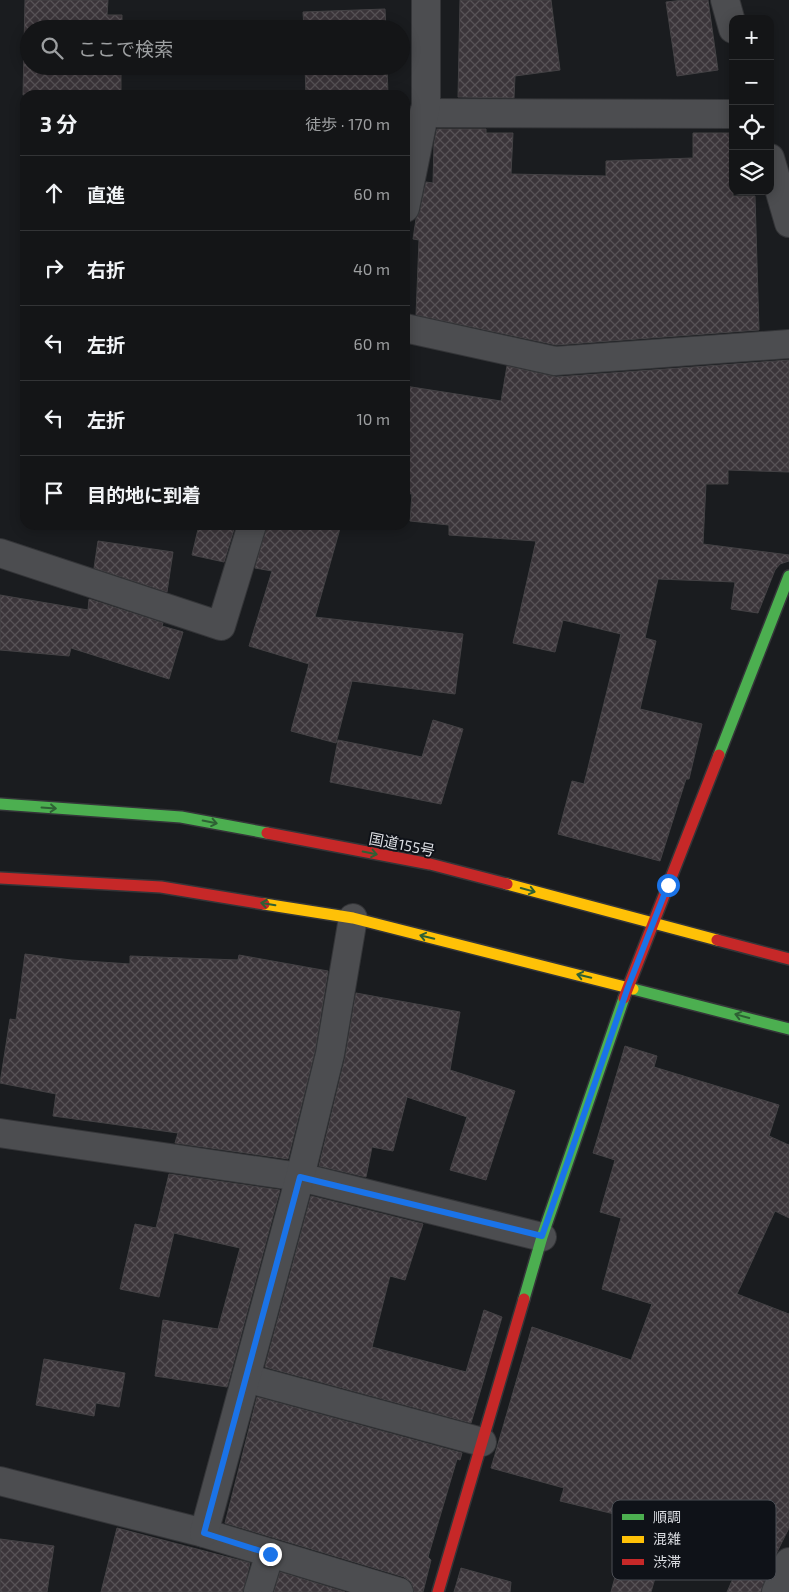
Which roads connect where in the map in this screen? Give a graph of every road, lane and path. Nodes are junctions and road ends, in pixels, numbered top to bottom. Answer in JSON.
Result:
{"nodes":[{"id":1,"x":426,"y":0,"type":"edge"},
{"id":2,"x":724,"y":0,"type":"edge"},
{"id":3,"x":729,"y":16,"type":"edge"},
{"id":4,"x":424,"y":113,"type":"junction"},
{"id":5,"x":729,"y":114,"type":"edge"},
{"id":6,"x":774,"y":172,"type":"edge"},
{"id":7,"x":410,"y":183,"type":"edge"},
{"id":8,"x":789,"y":223,"type":"edge"},
{"id":9,"x":410,"y":329,"type":"edge"},
{"id":10,"x":789,"y":344,"type":"edge"},
{"id":11,"x":250,"y":530,"type":"edge"},
{"id":12,"x":0,"y":553,"type":"edge"},
{"id":13,"x":789,"y":576,"type":"edge"},
{"id":14,"x":0,"y":804,"type":"edge"},
{"id":15,"x":0,"y":878,"type":"edge"},
{"id":16,"x":354,"y":918,"type":"junction"},
{"id":17,"x":654,"y":923,"type":"junction"},
{"id":18,"x":789,"y":959,"type":"edge"},
{"id":19,"x":628,"y":987,"type":"junction"},
{"id":20,"x":789,"y":1029,"type":"edge"},
{"id":21,"x":0,"y":1133,"type":"edge"},
{"id":22,"x":300,"y":1177,"type":"junction"},
{"id":23,"x":542,"y":1236,"type":"junction"},
{"id":24,"x":246,"y":1378,"type":"junction"},
{"id":25,"x":482,"y":1442,"type":"junction"},
{"id":26,"x":0,"y":1481,"type":"edge"},
{"id":27,"x":204,"y":1533,"type":"junction"},
{"id":28,"x":270,"y":1554,"type":"junction"},
{"id":29,"x":789,"y":1562,"type":"edge"},
{"id":30,"x":258,"y":1592,"type":"edge"},
{"id":31,"x":399,"y":1592,"type":"edge"},
{"id":32,"x":438,"y":1592,"type":"edge"},
{"id":33,"x":776,"y":1592,"type":"edge"}],
"edges":[{"from":1,"to":4,"type":"street"},
{"from":2,"to":3,"type":"street"},
{"from":4,"to":5,"type":"street"},
{"from":4,"to":7,"type":"street"},
{"from":6,"to":8,"type":"street"},
{"from":9,"to":10,"type":"street"},
{"from":11,"to":12,"type":"street"},
{"from":13,"to":17,"type":"main road"},
{"from":14,"to":17,"type":"main road","name":"国道155号","one_way":true},
{"from":16,"to":15,"type":"main road","one_way":true},
{"from":19,"to":16,"type":"main road","one_way":true},
{"from":16,"to":22,"type":"street"},
{"from":17,"to":18,"type":"main road","name":"国道155号"},
{"from":17,"to":19,"type":"main road"},
{"from":20,"to":19,"type":"main road","one_way":true},
{"from":19,"to":23,"type":"main road"},
{"from":21,"to":22,"type":"street"},
{"from":22,"to":23,"type":"street"},
{"from":22,"to":24,"type":"street"},
{"from":23,"to":25,"type":"main road"},
{"from":24,"to":25,"type":"street"},
{"from":24,"to":27,"type":"street"},
{"from":25,"to":32,"type":"main road"},
{"from":26,"to":27,"type":"street"},
{"from":27,"to":28,"type":"street"},
{"from":28,"to":30,"type":"street"},
{"from":28,"to":31,"type":"street"},
{"from":29,"to":33,"type":"street"}]}
